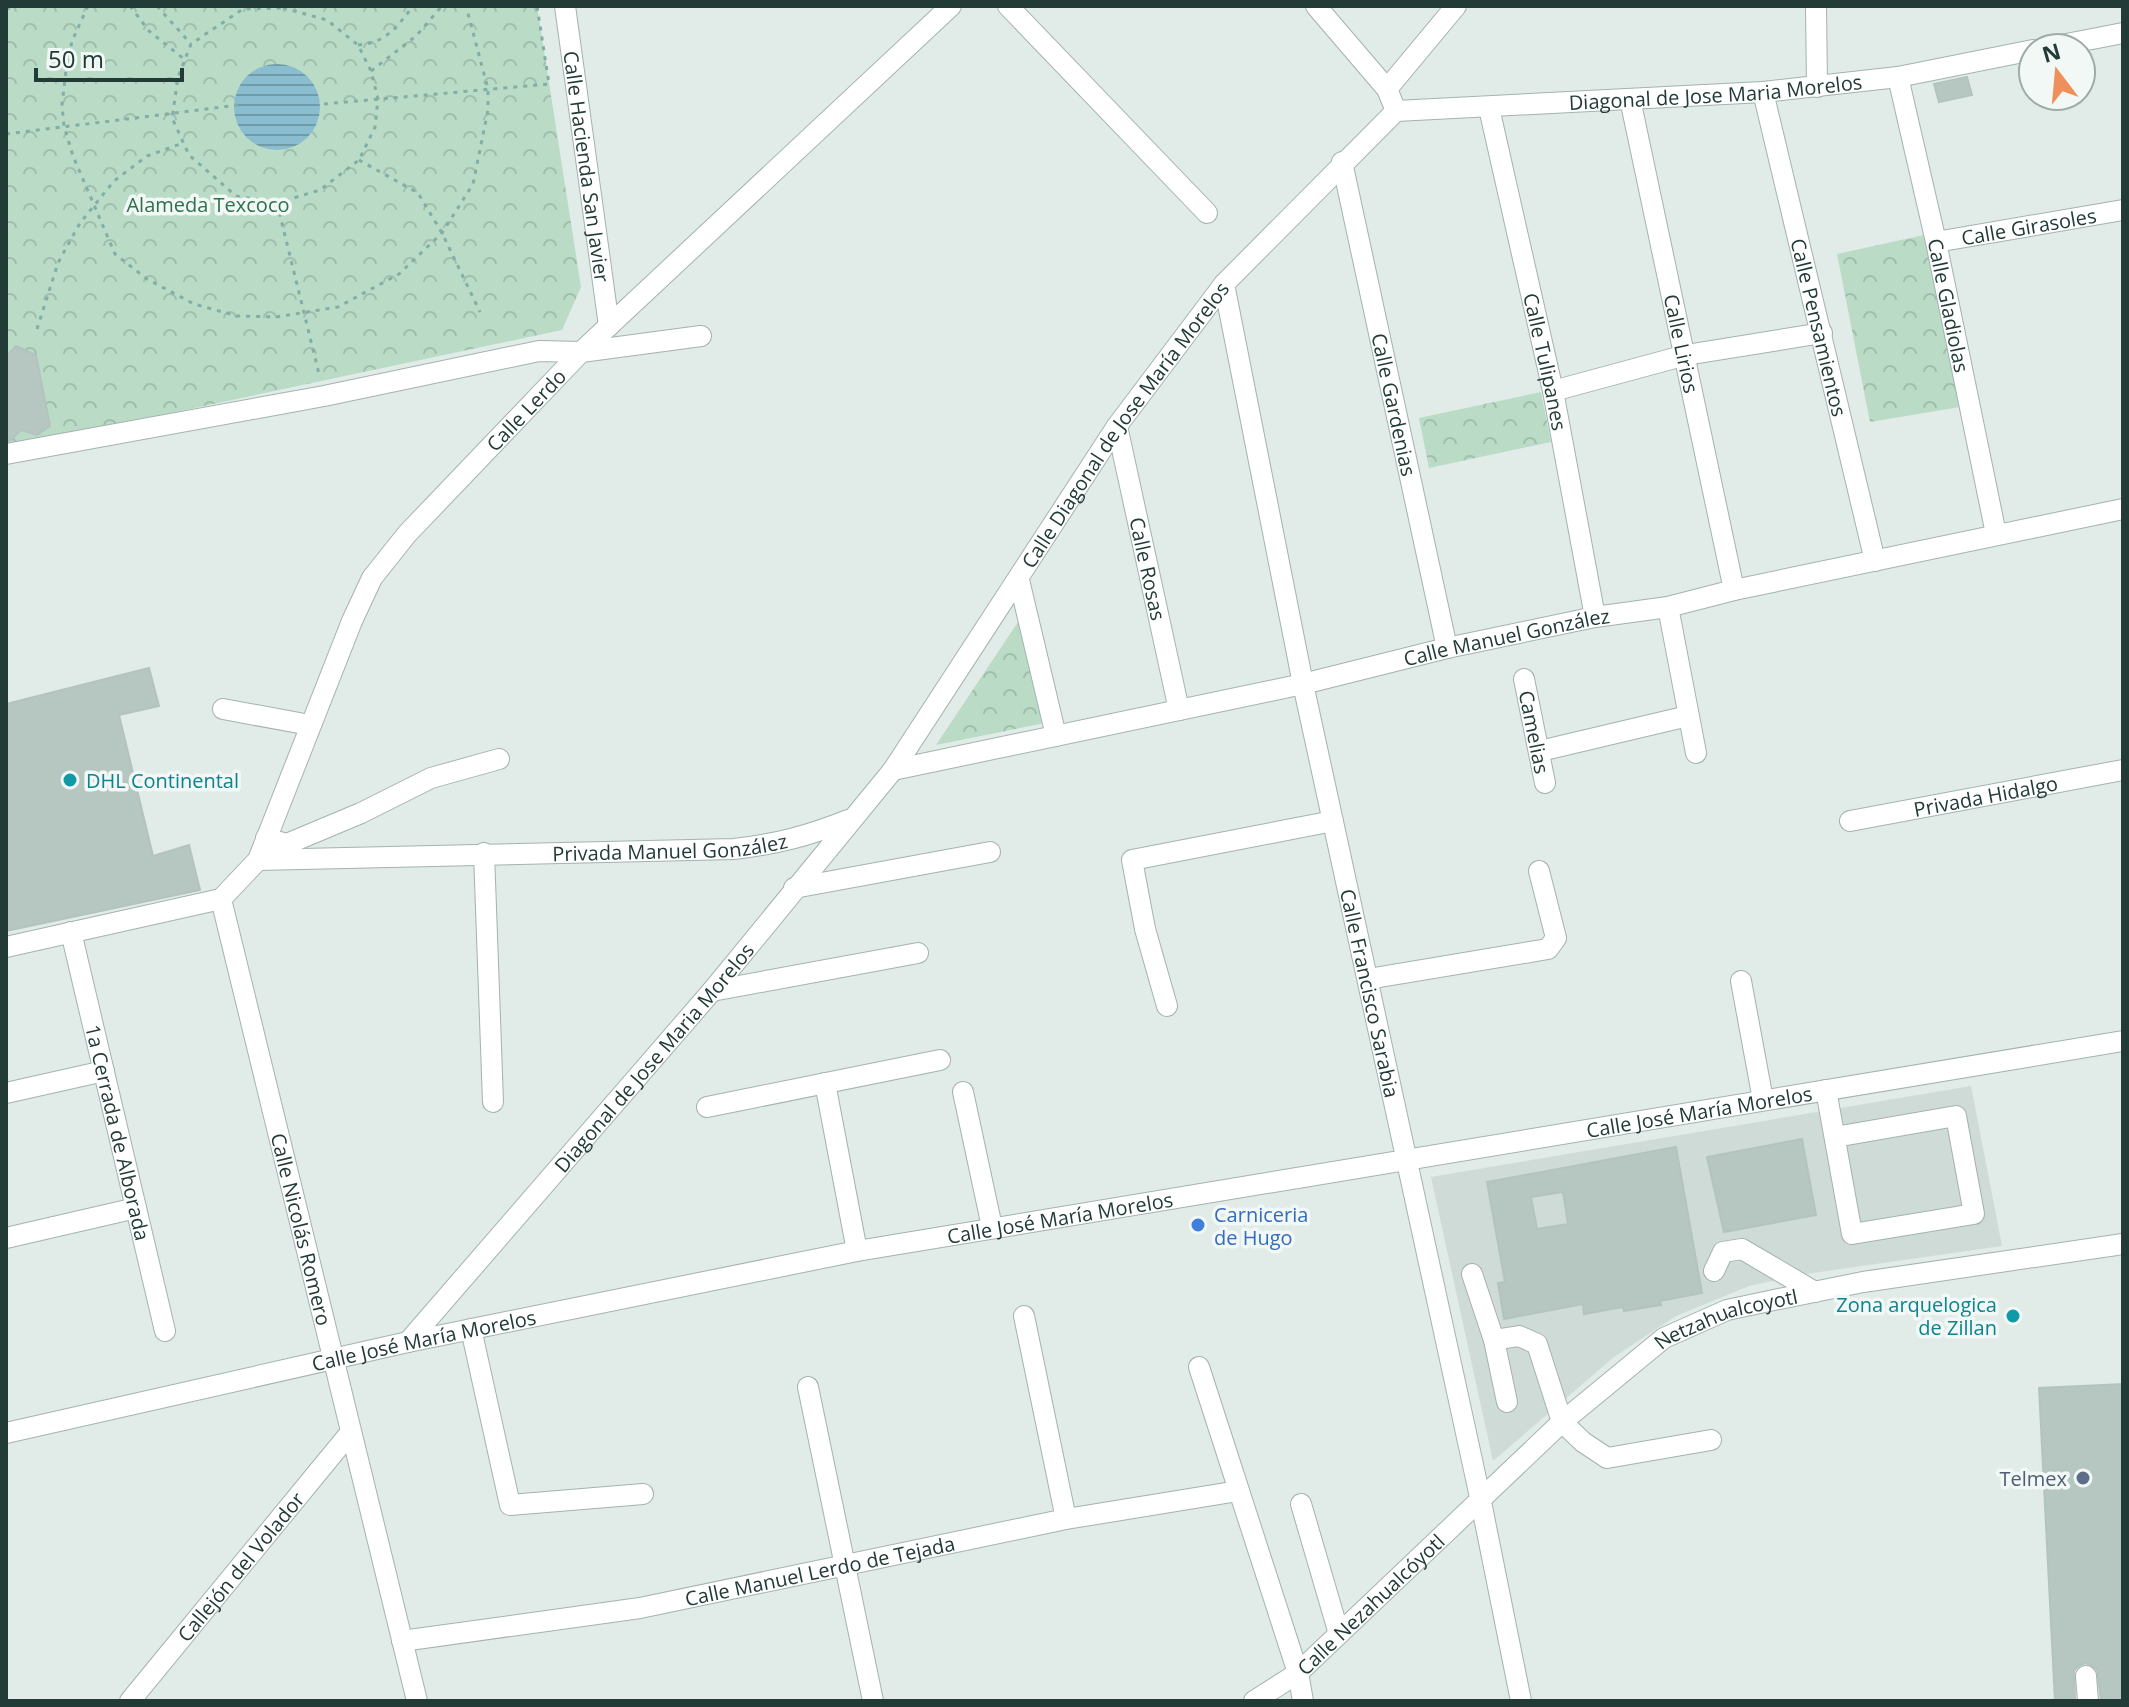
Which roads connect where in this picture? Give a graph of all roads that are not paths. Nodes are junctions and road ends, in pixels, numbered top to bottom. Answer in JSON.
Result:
{"nodes":[{"id":1,"x":565,"y":6,"type":"edge"},
{"id":2,"x":951,"y":6,"type":"edge"},
{"id":3,"x":1008,"y":6,"type":"edge"},
{"id":4,"x":1316,"y":6,"type":"edge"},
{"id":5,"x":1456,"y":6,"type":"edge"},
{"id":6,"x":1816,"y":6,"type":"edge"},
{"id":7,"x":2123,"y":33,"type":"edge"},
{"id":8,"x":2097,"y":38,"type":"edge"},
{"id":9,"x":2017,"y":53,"type":"edge"},
{"id":10,"x":1898,"y":77,"type":"junction"},
{"id":11,"x":1817,"y":87,"type":"junction"},
{"id":12,"x":1387,"y":89,"type":"junction"},
{"id":13,"x":1763,"y":92,"type":"junction"},
{"id":14,"x":1630,"y":99,"type":"junction"},
{"id":15,"x":1489,"y":108,"type":"junction"},
{"id":16,"x":1396,"y":111,"type":"junction"},
{"id":17,"x":1342,"y":162,"type":"junction"},
{"id":18,"x":2123,"y":210,"type":"edge"},
{"id":19,"x":1207,"y":213,"type":"dead end"},
{"id":20,"x":1936,"y":242,"type":"junction"},
{"id":21,"x":1224,"y":284,"type":"junction"},
{"id":22,"x":609,"y":326,"type":"junction"},
{"id":23,"x":1822,"y":333,"type":"junction"},
{"id":24,"x":701,"y":336,"type":"dead end"},
{"id":25,"x":581,"y":352,"type":"junction"},
{"id":26,"x":1686,"y":355,"type":"junction"},
{"id":27,"x":1553,"y":391,"type":"junction"},
{"id":28,"x":1117,"y":426,"type":"junction"},
{"id":29,"x":6,"y":454,"type":"edge"},
{"id":30,"x":2123,"y":509,"type":"edge"},
{"id":31,"x":1996,"y":534,"type":"junction"},
{"id":32,"x":1875,"y":561,"type":"junction"},
{"id":33,"x":1019,"y":580,"type":"junction"},
{"id":34,"x":1734,"y":590,"type":"junction"},
{"id":35,"x":1668,"y":607,"type":"junction"},
{"id":36,"x":1595,"y":617,"type":"junction"},
{"id":37,"x":1447,"y":648,"type":"junction"},
{"id":38,"x":1524,"y":679,"type":"dead end"},
{"id":39,"x":1303,"y":684,"type":"junction"},
{"id":40,"x":223,"y":709,"type":"dead end"},
{"id":41,"x":1179,"y":710,"type":"junction"},
{"id":42,"x":1688,"y":716,"type":"junction"},
{"id":43,"x":310,"y":725,"type":"junction"},
{"id":44,"x":1056,"y":736,"type":"junction"},
{"id":45,"x":1540,"y":751,"type":"junction"},
{"id":46,"x":1696,"y":753,"type":"dead end"},
{"id":47,"x":499,"y":759,"type":"dead end"},
{"id":48,"x":893,"y":770,"type":"junction"},
{"id":49,"x":2123,"y":770,"type":"edge"},
{"id":50,"x":1545,"y":783,"type":"dead end"},
{"id":51,"x":851,"y":818,"type":"junction"},
{"id":52,"x":1333,"y":821,"type":"junction"},
{"id":53,"x":1850,"y":821,"type":"dead end"},
{"id":54,"x":266,"y":838,"type":"junction"},
{"id":55,"x":990,"y":852,"type":"dead end"},
{"id":56,"x":484,"y":853,"type":"junction"},
{"id":57,"x":258,"y":860,"type":"junction"},
{"id":58,"x":1539,"y":871,"type":"dead end"},
{"id":59,"x":794,"y":888,"type":"junction"},
{"id":60,"x":221,"y":899,"type":"junction"},
{"id":61,"x":71,"y":932,"type":"junction"},
{"id":62,"x":6,"y":947,"type":"edge"},
{"id":63,"x":918,"y":953,"type":"dead end"},
{"id":64,"x":1368,"y":979,"type":"junction"},
{"id":65,"x":1741,"y":981,"type":"dead end"},
{"id":66,"x":712,"y":991,"type":"junction"},
{"id":67,"x":1167,"y":1006,"type":"dead end"},
{"id":68,"x":2123,"y":1041,"type":"edge"},
{"id":69,"x":940,"y":1060,"type":"dead end"},
{"id":70,"x":104,"y":1071,"type":"junction"},
{"id":71,"x":825,"y":1083,"type":"junction"},
{"id":72,"x":1826,"y":1090,"type":"junction"},
{"id":73,"x":963,"y":1092,"type":"dead end"},
{"id":74,"x":6,"y":1093,"type":"edge"},
{"id":75,"x":1763,"y":1100,"type":"junction"},
{"id":76,"x":493,"y":1102,"type":"dead end"},
{"id":77,"x":707,"y":1107,"type":"dead end"},
{"id":78,"x":1835,"y":1137,"type":"junction"},
{"id":79,"x":1407,"y":1159,"type":"junction"},
{"id":80,"x":136,"y":1208,"type":"junction"},
{"id":81,"x":992,"y":1227,"type":"junction"},
{"id":82,"x":6,"y":1238,"type":"edge"},
{"id":83,"x":2123,"y":1244,"type":"edge"},
{"id":84,"x":857,"y":1251,"type":"junction"},
{"id":85,"x":1714,"y":1271,"type":"dead end"},
{"id":86,"x":1472,"y":1274,"type":"dead end"},
{"id":87,"x":1815,"y":1292,"type":"junction"},
{"id":88,"x":1024,"y":1316,"type":"dead end"},
{"id":89,"x":471,"y":1329,"type":"junction"},
{"id":90,"x":165,"y":1331,"type":"dead end"},
{"id":91,"x":1494,"y":1340,"type":"junction"},
{"id":92,"x":408,"y":1342,"type":"junction"},
{"id":93,"x":332,"y":1360,"type":"junction"},
{"id":94,"x":1199,"y":1367,"type":"dead end"},
{"id":95,"x":808,"y":1387,"type":"dead end"},
{"id":96,"x":1507,"y":1402,"type":"dead end"},
{"id":97,"x":1562,"y":1422,"type":"junction"},
{"id":98,"x":6,"y":1433,"type":"edge"},
{"id":99,"x":350,"y":1433,"type":"junction"},
{"id":100,"x":1711,"y":1440,"type":"dead end"},
{"id":101,"x":1238,"y":1491,"type":"junction"},
{"id":102,"x":643,"y":1494,"type":"dead end"},
{"id":103,"x":1480,"y":1497,"type":"junction"},
{"id":104,"x":1301,"y":1504,"type":"dead end"},
{"id":105,"x":1066,"y":1519,"type":"junction"},
{"id":106,"x":843,"y":1565,"type":"junction"},
{"id":107,"x":1339,"y":1634,"type":"junction"},
{"id":108,"x":402,"y":1641,"type":"junction"},
{"id":109,"x":1298,"y":1673,"type":"junction"},
{"id":110,"x":2086,"y":1676,"type":"dead end"},
{"id":111,"x":130,"y":1701,"type":"edge"},
{"id":112,"x":417,"y":1701,"type":"edge"},
{"id":113,"x":873,"y":1701,"type":"edge"},
{"id":114,"x":1254,"y":1701,"type":"edge"},
{"id":115,"x":1303,"y":1701,"type":"edge"},
{"id":116,"x":1521,"y":1701,"type":"edge"},
{"id":117,"x":2088,"y":1701,"type":"edge"}],
"edges":[{"from":1,"to":22,"type":"street","name":"Calle Hacienda San Javier"},
{"from":2,"to":22,"type":"street","name":"Calle Lerdo"},
{"from":3,"to":19,"type":"street"},
{"from":4,"to":12,"type":"street"},
{"from":5,"to":12,"type":"street"},
{"from":6,"to":11,"type":"street"},
{"from":7,"to":8,"type":"street"},
{"from":9,"to":10,"type":"street","name":"Diagonal de Jose Maria Morelos"},
{"from":10,"to":11,"type":"street","name":"Diagonal de Jose Maria Morelos"},
{"from":10,"to":20,"type":"street","name":"Calle Gladiolas"},
{"from":11,"to":13,"type":"street","name":"Diagonal de Jose Maria Morelos"},
{"from":12,"to":16,"type":"street"},
{"from":13,"to":14,"type":"street","name":"Diagonal de Jose Maria Morelos"},
{"from":13,"to":23,"type":"street","name":"Calle Pensamientos"},
{"from":14,"to":15,"type":"street","name":"Diagonal de Jose Maria Morelos"},
{"from":14,"to":26,"type":"street","name":"Calle Lirios"},
{"from":15,"to":16,"type":"street","name":"Diagonal de Jose Maria Morelos"},
{"from":15,"to":27,"type":"street","name":"Calle Tulipanes"},
{"from":16,"to":17,"type":"street","name":"Calle Diagonal de Jose María Morelos"},
{"from":17,"to":21,"type":"street","name":"Calle Diagonal de Jose María Morelos"},
{"from":17,"to":37,"type":"street","name":"Calle Gardenias"},
{"from":18,"to":20,"type":"street","name":"Calle Girasoles"},
{"from":20,"to":31,"type":"street","name":"Calle Gladiolas"},
{"from":21,"to":28,"type":"street","name":"Calle Diagonal de Jose María Morelos"},
{"from":21,"to":39,"type":"street","name":"Calle Francisco Sarabia"},
{"from":22,"to":25,"type":"street","name":"Calle Lerdo"},
{"from":23,"to":26,"type":"street"},
{"from":23,"to":32,"type":"street","name":"Calle Pensamientos"},
{"from":24,"to":25,"type":"street"},
{"from":25,"to":29,"type":"street"},
{"from":25,"to":43,"type":"street","name":"Calle Lerdo"},
{"from":26,"to":27,"type":"street"},
{"from":26,"to":34,"type":"street","name":"Calle Lirios"},
{"from":27,"to":36,"type":"street","name":"Calle Tulipanes"},
{"from":28,"to":33,"type":"street","name":"Calle Diagonal de Jose María Morelos"},
{"from":28,"to":41,"type":"street","name":"Calle Rosas"},
{"from":30,"to":31,"type":"street","name":"Calle Manuel González"},
{"from":31,"to":32,"type":"street","name":"Calle Manuel González"},
{"from":32,"to":34,"type":"street","name":"Calle Manuel González"},
{"from":33,"to":44,"type":"street"},
{"from":33,"to":48,"type":"street","name":"Calle Diagonal de Jose María Morelos"},
{"from":34,"to":35,"type":"street","name":"Calle Manuel González"},
{"from":35,"to":36,"type":"street","name":"Calle Manuel González"},
{"from":35,"to":42,"type":"street"},
{"from":36,"to":37,"type":"street","name":"Calle Manuel González"},
{"from":37,"to":39,"type":"street","name":"Calle Manuel González"},
{"from":38,"to":45,"type":"street","name":"Camelias"},
{"from":39,"to":41,"type":"street","name":"Calle Manuel González"},
{"from":39,"to":52,"type":"street","name":"Calle Francisco Sarabia"},
{"from":40,"to":43,"type":"street"},
{"from":41,"to":44,"type":"street","name":"Calle Manuel González"},
{"from":42,"to":45,"type":"street"},
{"from":42,"to":46,"type":"street"},
{"from":43,"to":54,"type":"street","name":"Calle Lerdo"},
{"from":44,"to":48,"type":"street","name":"Calle Manuel González"},
{"from":45,"to":50,"type":"street","name":"Camelias"},
{"from":47,"to":54,"type":"street"},
{"from":48,"to":51,"type":"street","name":"Diagonal de Jose Maria Morelos"},
{"from":49,"to":53,"type":"street","name":"Privada Hidalgo"},
{"from":51,"to":56,"type":"street","name":"Privada Manuel González"},
{"from":51,"to":59,"type":"street","name":"Diagonal de Jose Maria Morelos"},
{"from":52,"to":64,"type":"street","name":"Calle Francisco Sarabia"},
{"from":52,"to":67,"type":"street"},
{"from":54,"to":57,"type":"street","name":"Calle Lerdo"},
{"from":55,"to":59,"type":"street"},
{"from":56,"to":57,"type":"street","name":"Privada Manuel González"},
{"from":56,"to":76,"type":"street"},
{"from":57,"to":60,"type":"street","name":"Calle Lerdo"},
{"from":58,"to":64,"type":"street"},
{"from":59,"to":66,"type":"street","name":"Diagonal de Jose Maria Morelos"},
{"from":60,"to":61,"type":"street"},
{"from":60,"to":93,"type":"street","name":"Calle Nicolás Romero"},
{"from":61,"to":62,"type":"street"},
{"from":61,"to":70,"type":"street","name":"1a Cerrada de Alborada"},
{"from":63,"to":66,"type":"street"},
{"from":64,"to":79,"type":"street","name":"Calle Francisco Sarabia"},
{"from":65,"to":75,"type":"street"},
{"from":66,"to":92,"type":"street","name":"Diagonal de Jose Maria Morelos"},
{"from":68,"to":72,"type":"street","name":"Calle José María Morelos"},
{"from":69,"to":71,"type":"street"},
{"from":70,"to":74,"type":"street"},
{"from":70,"to":80,"type":"street","name":"1a Cerrada de Alborada"},
{"from":71,"to":77,"type":"street"},
{"from":71,"to":84,"type":"street"},
{"from":72,"to":75,"type":"street","name":"Calle José María Morelos"},
{"from":72,"to":78,"type":"street"},
{"from":73,"to":81,"type":"street"},
{"from":75,"to":79,"type":"street","name":"Calle José María Morelos"},
{"from":78,"to":78,"type":"street"},
{"from":79,"to":81,"type":"street","name":"Calle José María Morelos"},
{"from":79,"to":103,"type":"street","name":"Calle Francisco Sarabia"},
{"from":80,"to":82,"type":"street"},
{"from":80,"to":90,"type":"street","name":"1a Cerrada de Alborada"},
{"from":81,"to":84,"type":"street","name":"Calle José María Morelos"},
{"from":83,"to":87,"type":"street","name":"Netzahualcoyotl"},
{"from":84,"to":89,"type":"street","name":"Calle José María Morelos"},
{"from":85,"to":87,"type":"street"},
{"from":86,"to":91,"type":"street"},
{"from":87,"to":97,"type":"street","name":"Netzahualcoyotl"},
{"from":88,"to":105,"type":"street"},
{"from":89,"to":92,"type":"street","name":"Calle José María Morelos"},
{"from":89,"to":102,"type":"street"},
{"from":91,"to":96,"type":"street"},
{"from":91,"to":97,"type":"street"},
{"from":92,"to":93,"type":"street","name":"Calle José María Morelos"},
{"from":93,"to":98,"type":"street","name":"Calle José María Morelos"},
{"from":93,"to":99,"type":"street","name":"Calle Nicolás Romero"},
{"from":94,"to":101,"type":"street"},
{"from":95,"to":106,"type":"street"},
{"from":97,"to":100,"type":"street"},
{"from":97,"to":103,"type":"street","name":"Netzahualcoyotl"},
{"from":99,"to":108,"type":"street","name":"Calle Nicolás Romero"},
{"from":99,"to":111,"type":"street","name":"Callejón del Volador"},
{"from":101,"to":105,"type":"street","name":"Calle Manuel Lerdo de Tejada"},
{"from":101,"to":109,"type":"street"},
{"from":103,"to":107,"type":"street","name":"Calle Nezahualcóyotl"},
{"from":103,"to":116,"type":"street","name":"Calle Francisco Sarabia"},
{"from":104,"to":107,"type":"street"},
{"from":105,"to":106,"type":"street","name":"Calle Manuel Lerdo de Tejada"},
{"from":106,"to":108,"type":"street","name":"Calle Manuel Lerdo de Tejada"},
{"from":106,"to":113,"type":"street"},
{"from":107,"to":109,"type":"street","name":"Calle Nezahualcóyotl"},
{"from":108,"to":112,"type":"street","name":"Calle Nicolás Romero"},
{"from":109,"to":114,"type":"street","name":"Calle Nezahualcóyotl"},
{"from":109,"to":115,"type":"street"},
{"from":110,"to":117,"type":"street"}]}
